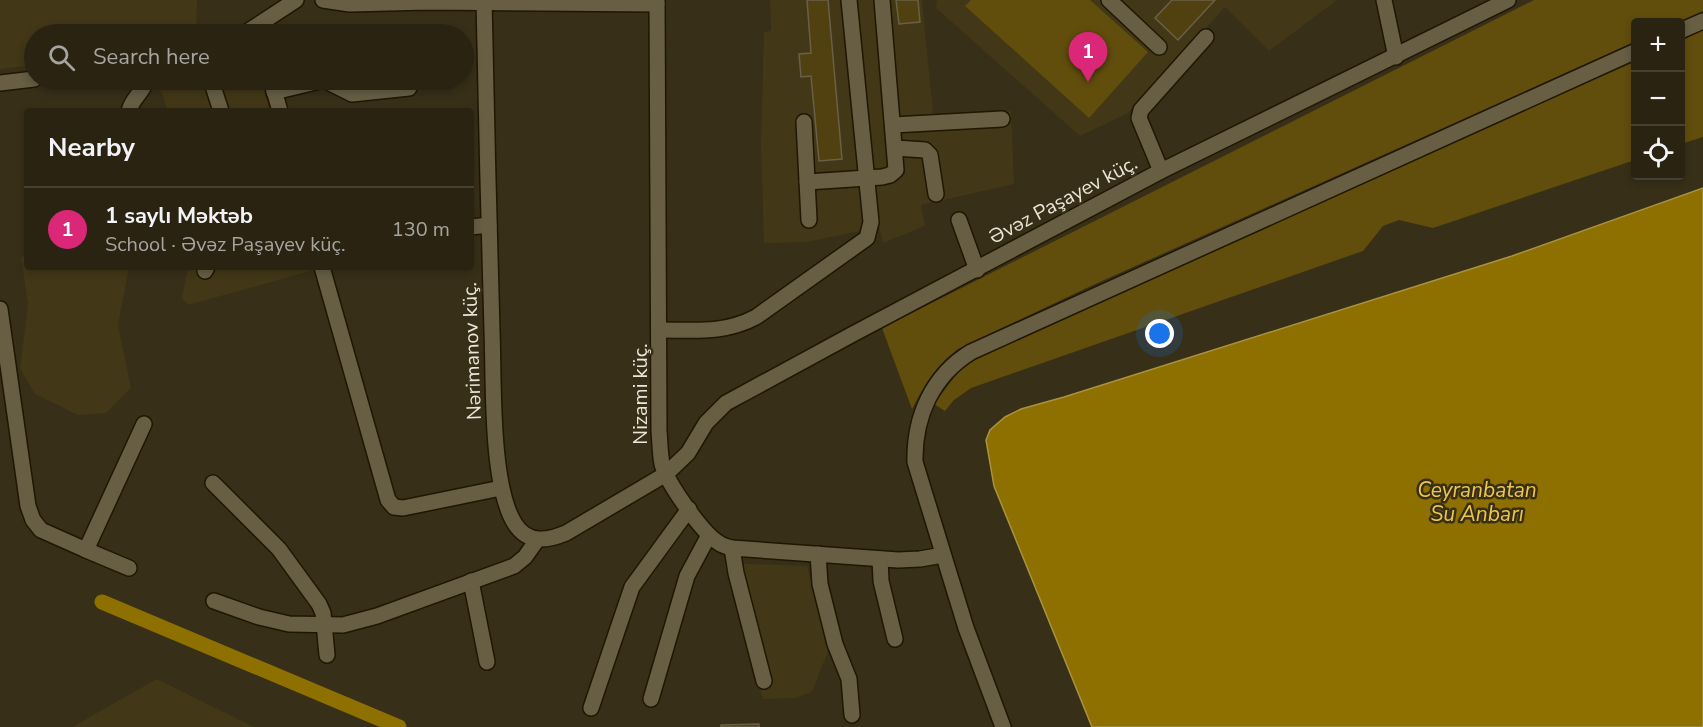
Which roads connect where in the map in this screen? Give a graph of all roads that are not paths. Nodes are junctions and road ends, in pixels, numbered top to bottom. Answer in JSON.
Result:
{"nodes":[{"id":1,"x":296,"y":0,"type":"edge"},
{"id":2,"x":323,"y":0,"type":"edge"},
{"id":3,"x":849,"y":0,"type":"edge"},
{"id":4,"x":882,"y":0,"type":"edge"},
{"id":5,"x":1109,"y":0,"type":"edge"},
{"id":6,"x":1384,"y":0,"type":"edge"},
{"id":7,"x":1508,"y":0,"type":"edge"},
{"id":8,"x":484,"y":2,"type":"edge"},
{"id":9,"x":657,"y":2,"type":"edge"},
{"id":10,"x":1703,"y":21,"type":"edge"},
{"id":11,"x":263,"y":24,"type":"edge"},
{"id":12,"x":1685,"y":29,"type":"edge"},
{"id":13,"x":1206,"y":37,"type":"dead end"},
{"id":14,"x":1159,"y":47,"type":"dead end"},
{"id":15,"x":1631,"y":53,"type":"edge"},
{"id":16,"x":1396,"y":57,"type":"junction"},
{"id":17,"x":24,"y":80,"type":"edge"},
{"id":18,"x":0,"y":83,"type":"edge"},
{"id":19,"x":141,"y":90,"type":"edge"},
{"id":20,"x":214,"y":90,"type":"edge"},
{"id":21,"x":274,"y":90,"type":"edge"},
{"id":22,"x":344,"y":90,"type":"edge"},
{"id":23,"x":390,"y":90,"type":"edge"},
{"id":24,"x":130,"y":108,"type":"edge"},
{"id":25,"x":220,"y":108,"type":"edge"},
{"id":26,"x":279,"y":108,"type":"edge"},
{"id":27,"x":1002,"y":119,"type":"dead end"},
{"id":28,"x":804,"y":123,"type":"dead end"},
{"id":29,"x":893,"y":125,"type":"junction"},
{"id":30,"x":895,"y":148,"type":"junction"},
{"id":31,"x":1161,"y":171,"type":"junction"},
{"id":32,"x":866,"y":179,"type":"junction"},
{"id":33,"x":807,"y":182,"type":"junction"},
{"id":34,"x":936,"y":194,"type":"dead end"},
{"id":35,"x":809,"y":220,"type":"dead end"},
{"id":36,"x":959,"y":220,"type":"dead end"},
{"id":37,"x":489,"y":225,"type":"junction"},
{"id":38,"x":474,"y":227,"type":"edge"},
{"id":39,"x":323,"y":270,"type":"edge"},
{"id":40,"x":977,"y":270,"type":"junction"},
{"id":41,"x":0,"y":309,"type":"edge"},
{"id":42,"x":660,"y":330,"type":"junction"},
{"id":43,"x":144,"y":424,"type":"dead end"},
{"id":44,"x":666,"y":474,"type":"junction"},
{"id":45,"x":213,"y":483,"type":"dead end"},
{"id":46,"x":501,"y":488,"type":"junction"},
{"id":47,"x":688,"y":509,"type":"junction"},
{"id":48,"x":709,"y":535,"type":"junction"},
{"id":49,"x":537,"y":540,"type":"junction"},
{"id":50,"x":732,"y":548,"type":"junction"},
{"id":51,"x":86,"y":550,"type":"junction"},
{"id":52,"x":818,"y":554,"type":"junction"},
{"id":53,"x":943,"y":555,"type":"junction"},
{"id":54,"x":880,"y":558,"type":"junction"},
{"id":55,"x":129,"y":568,"type":"dead end"},
{"id":56,"x":471,"y":581,"type":"junction"},
{"id":57,"x":214,"y":601,"type":"dead end"},
{"id":58,"x":324,"y":625,"type":"junction"},
{"id":59,"x":895,"y":639,"type":"dead end"},
{"id":60,"x":327,"y":655,"type":"dead end"},
{"id":61,"x":487,"y":662,"type":"dead end"},
{"id":62,"x":764,"y":681,"type":"dead end"},
{"id":63,"x":651,"y":699,"type":"dead end"},
{"id":64,"x":591,"y":708,"type":"dead end"},
{"id":65,"x":852,"y":716,"type":"dead end"},
{"id":66,"x":1003,"y":727,"type":"edge"}],
"edges":[{"from":1,"to":11,"type":"street"},
{"from":2,"to":8,"type":"street"},
{"from":3,"to":32,"type":"street"},
{"from":4,"to":29,"type":"street"},
{"from":5,"to":14,"type":"street"},
{"from":6,"to":16,"type":"street"},
{"from":7,"to":16,"type":"street","name":"Əvəz Paşayev küç."},
{"from":8,"to":9,"type":"street"},
{"from":8,"to":37,"type":"street","name":"Nərimanov küç."},
{"from":9,"to":42,"type":"street","name":"Nizami küç."},
{"from":10,"to":12,"type":"street"},
{"from":13,"to":31,"type":"street"},
{"from":15,"to":53,"type":"street"},
{"from":16,"to":31,"type":"street","name":"Əvəz Paşayev küç."},
{"from":17,"to":18,"type":"street"},
{"from":19,"to":24,"type":"street"},
{"from":20,"to":25,"type":"street"},
{"from":21,"to":26,"type":"street"},
{"from":22,"to":23,"type":"street"},
{"from":27,"to":29,"type":"street"},
{"from":28,"to":33,"type":"street"},
{"from":29,"to":30,"type":"street"},
{"from":30,"to":32,"type":"street"},
{"from":30,"to":34,"type":"street"},
{"from":31,"to":40,"type":"street","name":"Əvəz Paşayev küç."},
{"from":32,"to":33,"type":"street"},
{"from":32,"to":42,"type":"street"},
{"from":33,"to":35,"type":"street"},
{"from":36,"to":40,"type":"street"},
{"from":37,"to":38,"type":"street"},
{"from":37,"to":46,"type":"street","name":"Nərimanov küç."},
{"from":39,"to":46,"type":"street"},
{"from":40,"to":44,"type":"street","name":"Əvəz Paşayev küç."},
{"from":41,"to":51,"type":"street"},
{"from":42,"to":44,"type":"street","name":"Nizami küç."},
{"from":43,"to":51,"type":"street"},
{"from":44,"to":47,"type":"street","name":"Nizami küç."},
{"from":44,"to":49,"type":"street"},
{"from":45,"to":58,"type":"street"},
{"from":46,"to":49,"type":"street","name":"Nərimanov küç."},
{"from":47,"to":48,"type":"street","name":"Nizami küç."},
{"from":47,"to":64,"type":"street"},
{"from":48,"to":50,"type":"street","name":"Nizami küç."},
{"from":48,"to":63,"type":"street"},
{"from":49,"to":56,"type":"street"},
{"from":50,"to":52,"type":"street","name":"Nizami küç."},
{"from":50,"to":62,"type":"street"},
{"from":51,"to":55,"type":"street"},
{"from":52,"to":54,"type":"street","name":"Nizami küç."},
{"from":52,"to":65,"type":"street"},
{"from":53,"to":54,"type":"street","name":"Nizami küç."},
{"from":53,"to":66,"type":"street"},
{"from":54,"to":59,"type":"street"},
{"from":56,"to":58,"type":"street"},
{"from":56,"to":61,"type":"street"},
{"from":57,"to":58,"type":"street"},
{"from":58,"to":60,"type":"street"}]}
